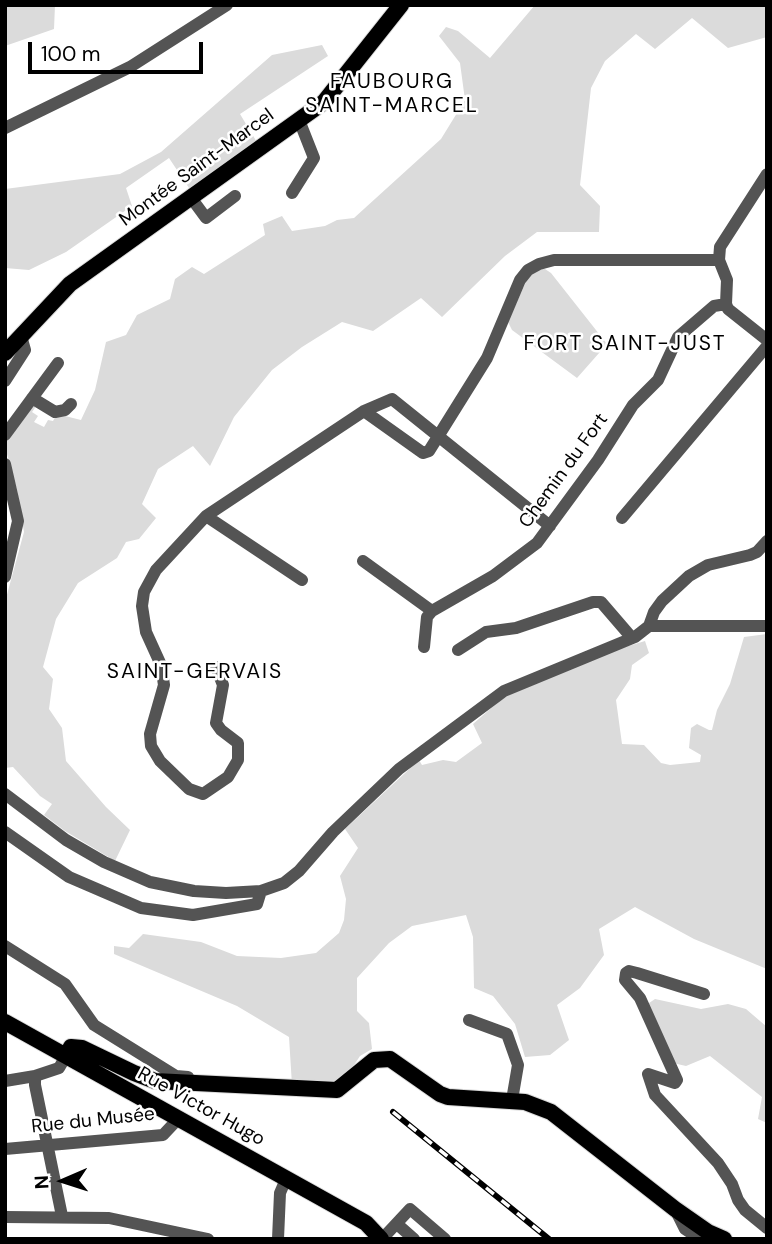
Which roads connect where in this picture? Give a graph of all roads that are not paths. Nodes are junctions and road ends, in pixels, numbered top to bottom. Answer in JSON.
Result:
{"nodes":[{"id":1,"x":227,"y":5,"type":"edge"},
{"id":2,"x":401,"y":5,"type":"edge"},
{"id":3,"x":299,"y":120,"type":"junction"},
{"id":4,"x":5,"y":128,"type":"edge"},
{"id":5,"x":767,"y":174,"type":"edge"},
{"id":6,"x":292,"y":193,"type":"dead end"},
{"id":7,"x":235,"y":196,"type":"dead end"},
{"id":8,"x":192,"y":199,"type":"junction"},
{"id":9,"x":719,"y":260,"type":"junction"},
{"id":10,"x":726,"y":304,"type":"junction"},
{"id":11,"x":21,"y":336,"type":"junction"},
{"id":12,"x":767,"y":340,"type":"edge"},
{"id":13,"x":767,"y":346,"type":"edge"},
{"id":14,"x":5,"y":353,"type":"edge"},
{"id":15,"x":58,"y":363,"type":"dead end"},
{"id":16,"x":5,"y":382,"type":"edge"},
{"id":17,"x":32,"y":398,"type":"junction"},
{"id":18,"x":71,"y":404,"type":"dead end"},
{"id":19,"x":364,"y":411,"type":"junction"},
{"id":20,"x":5,"y":435,"type":"edge"},
{"id":21,"x":437,"y":437,"type":"junction"},
{"id":22,"x":5,"y":464,"type":"edge"},
{"id":23,"x":205,"y":516,"type":"junction"},
{"id":24,"x":622,"y":518,"type":"dead end"},
{"id":25,"x":550,"y":526,"type":"junction"},
{"id":26,"x":767,"y":541,"type":"edge"},
{"id":27,"x":363,"y":561,"type":"dead end"},
{"id":28,"x":5,"y":577,"type":"edge"},
{"id":29,"x":302,"y":580,"type":"dead end"},
{"id":30,"x":432,"y":611,"type":"junction"},
{"id":31,"x":649,"y":626,"type":"junction"},
{"id":32,"x":767,"y":626,"type":"edge"},
{"id":33,"x":632,"y":638,"type":"junction"},
{"id":34,"x":424,"y":647,"type":"dead end"},
{"id":35,"x":458,"y":650,"type":"dead end"},
{"id":36,"x":216,"y":667,"type":"dead end"},
{"id":37,"x":5,"y":794,"type":"edge"},
{"id":38,"x":5,"y":832,"type":"edge"},
{"id":39,"x":261,"y":891,"type":"junction"},
{"id":40,"x":5,"y":946,"type":"edge"},
{"id":41,"x":704,"y":994,"type":"dead end"},
{"id":42,"x":469,"y":1020,"type":"dead end"},
{"id":43,"x":5,"y":1022,"type":"edge"},
{"id":44,"x":66,"y":1056,"type":"junction"},
{"id":45,"x":35,"y":1076,"type":"junction"},
{"id":46,"x":5,"y":1081,"type":"edge"},
{"id":47,"x":211,"y":1085,"type":"junction"},
{"id":48,"x":512,"y":1100,"type":"junction"},
{"id":49,"x":178,"y":1119,"type":"junction"},
{"id":50,"x":49,"y":1145,"type":"junction"},
{"id":51,"x":5,"y":1149,"type":"edge"},
{"id":52,"x":286,"y":1179,"type":"junction"},
{"id":53,"x":675,"y":1209,"type":"junction"},
{"id":54,"x":5,"y":1216,"type":"edge"},
{"id":55,"x":62,"y":1216,"type":"junction"},
{"id":56,"x":397,"y":1224,"type":"junction"},
{"id":57,"x":767,"y":1228,"type":"edge"},
{"id":58,"x":379,"y":1237,"type":"edge"},
{"id":59,"x":208,"y":1239,"type":"edge"},
{"id":60,"x":278,"y":1239,"type":"edge"},
{"id":61,"x":414,"y":1239,"type":"edge"},
{"id":62,"x":445,"y":1239,"type":"edge"},
{"id":63,"x":700,"y":1239,"type":"edge"},
{"id":64,"x":724,"y":1239,"type":"edge"}],
"edges":[{"from":1,"to":4,"type":"street"},
{"from":2,"to":3,"type":"main road","name":"Montée Saint-Marcel"},
{"from":3,"to":6,"type":"street"},
{"from":3,"to":8,"type":"main road","name":"Montée Saint-Marcel"},
{"from":5,"to":9,"type":"street"},
{"from":7,"to":8,"type":"street"},
{"from":8,"to":11,"type":"main road","name":"Montée Saint-Marcel"},
{"from":9,"to":10,"type":"street"},
{"from":9,"to":21,"type":"street"},
{"from":10,"to":12,"type":"street"},
{"from":10,"to":25,"type":"street","name":"Chemin du Fort"},
{"from":11,"to":14,"type":"main road","name":"Montée Saint-Marcel"},
{"from":11,"to":16,"type":"street"},
{"from":13,"to":24,"type":"street"},
{"from":15,"to":17,"type":"street"},
{"from":17,"to":18,"type":"street"},
{"from":17,"to":20,"type":"street"},
{"from":19,"to":21,"type":"street"},
{"from":19,"to":21,"type":"street"},
{"from":19,"to":23,"type":"street"},
{"from":21,"to":25,"type":"street"},
{"from":22,"to":28,"type":"street"},
{"from":23,"to":29,"type":"street"},
{"from":23,"to":36,"type":"street"},
{"from":25,"to":30,"type":"street","name":"Chemin du Fort"},
{"from":26,"to":31,"type":"street"},
{"from":27,"to":30,"type":"street"},
{"from":30,"to":34,"type":"street"},
{"from":31,"to":32,"type":"street"},
{"from":31,"to":33,"type":"street"},
{"from":33,"to":35,"type":"street"},
{"from":33,"to":39,"type":"street"},
{"from":37,"to":39,"type":"street"},
{"from":38,"to":39,"type":"street"},
{"from":40,"to":47,"type":"street"},
{"from":41,"to":57,"type":"street"},
{"from":42,"to":48,"type":"street"},
{"from":43,"to":44,"type":"main road","name":"Rue Victor Hugo"},
{"from":44,"to":45,"type":"street"},
{"from":44,"to":47,"type":"main road"},
{"from":44,"to":49,"type":"main road","name":"Rue Victor Hugo"},
{"from":45,"to":46,"type":"street"},
{"from":45,"to":50,"type":"street"},
{"from":47,"to":48,"type":"main road"},
{"from":48,"to":53,"type":"main road"},
{"from":49,"to":50,"type":"street","name":"Rue du Musée"},
{"from":49,"to":52,"type":"main road","name":"Rue Victor Hugo"},
{"from":50,"to":51,"type":"street","name":"Rue du Musée"},
{"from":50,"to":55,"type":"street"},
{"from":52,"to":58,"type":"main road","name":"Rue Victor Hugo"},
{"from":52,"to":60,"type":"street"},
{"from":53,"to":63,"type":"street"},
{"from":53,"to":64,"type":"main road"},
{"from":54,"to":55,"type":"street"},
{"from":55,"to":59,"type":"street"},
{"from":56,"to":58,"type":"street"},
{"from":56,"to":61,"type":"street"},
{"from":56,"to":62,"type":"street"}]}
